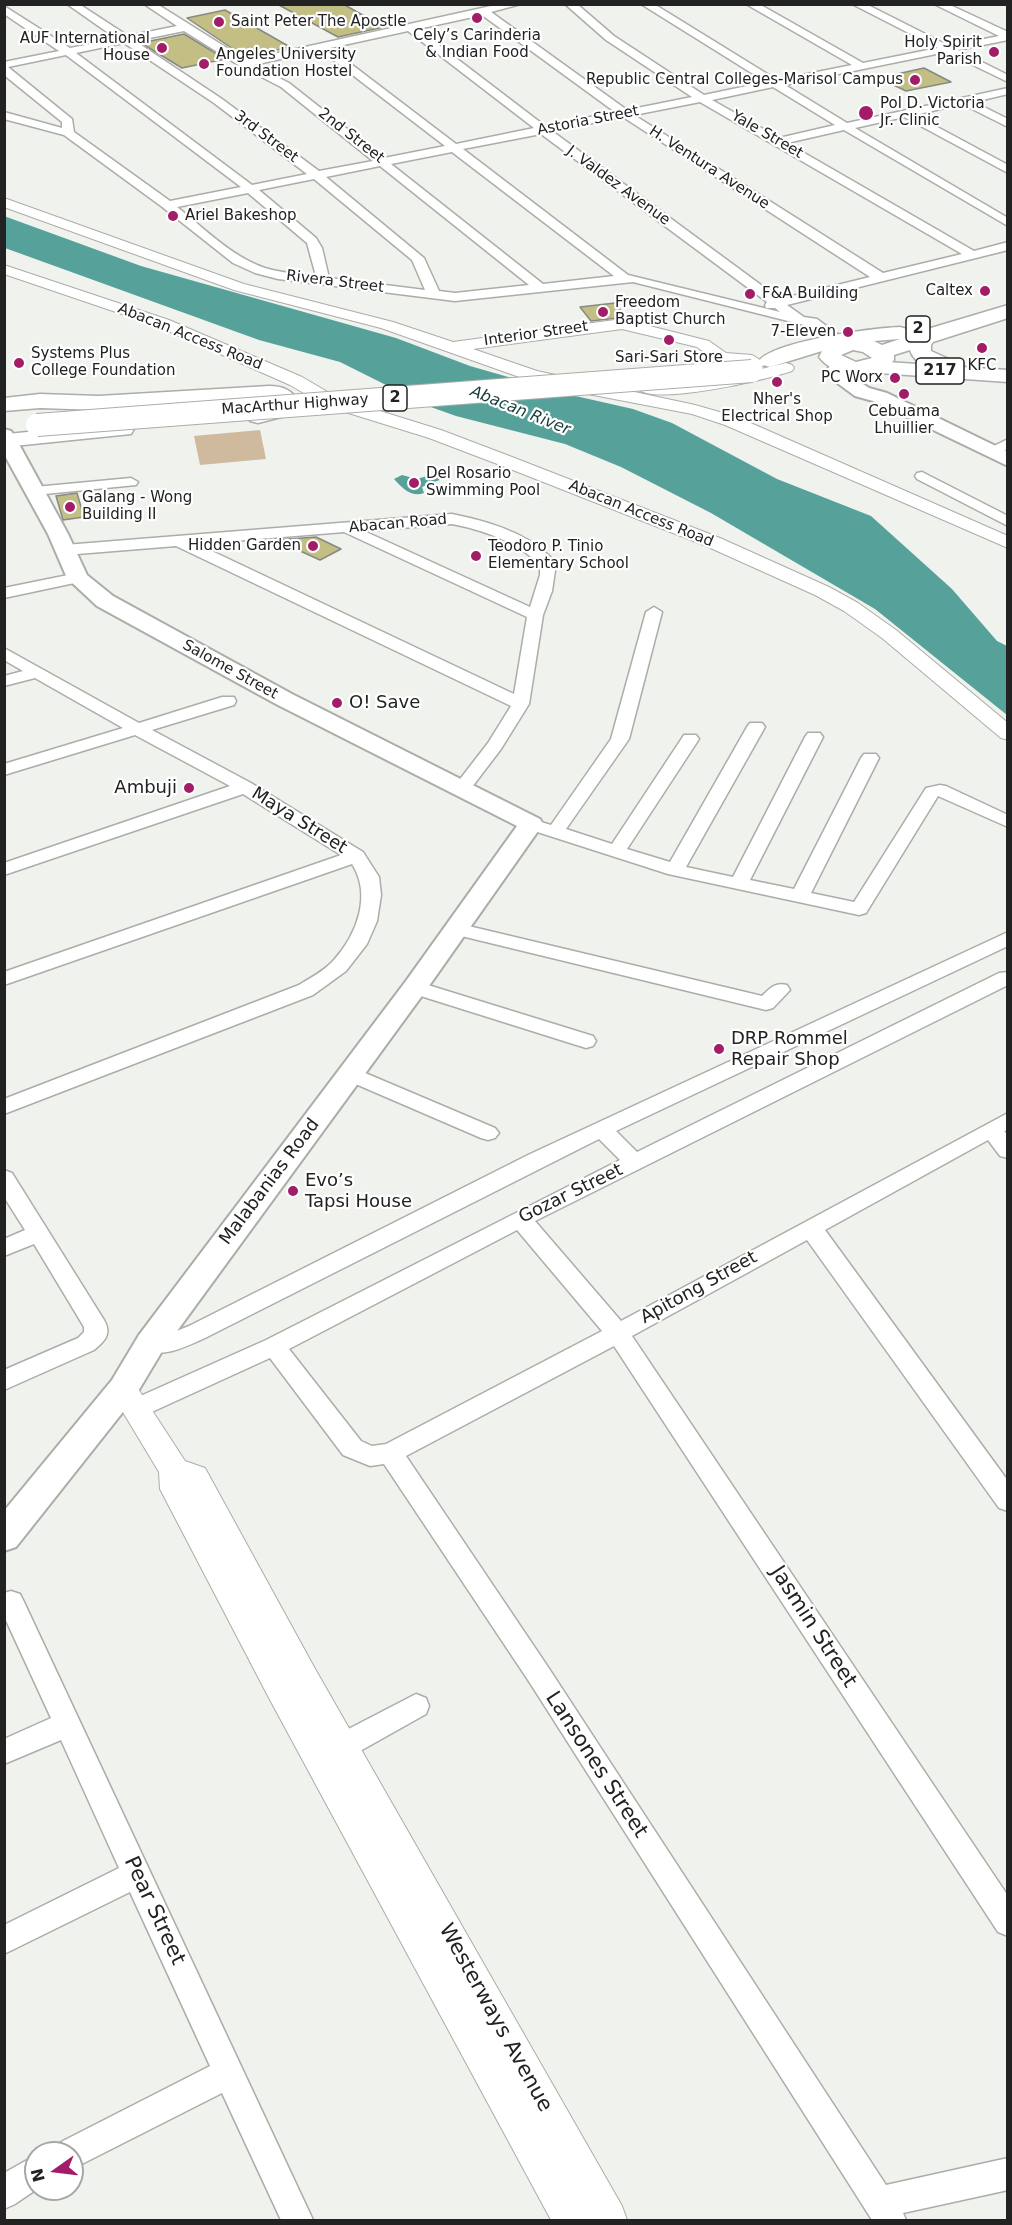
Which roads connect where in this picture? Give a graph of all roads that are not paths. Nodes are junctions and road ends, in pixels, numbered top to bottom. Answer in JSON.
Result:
{"nodes":[{"id":1,"x":72,"y":4,"type":"edge"},
{"id":2,"x":149,"y":4,"type":"edge"},
{"id":3,"x":516,"y":4,"type":"edge"},
{"id":4,"x":570,"y":4,"type":"edge"},
{"id":5,"x":646,"y":4,"type":"edge"},
{"id":6,"x":751,"y":4,"type":"edge"},
{"id":7,"x":857,"y":4,"type":"edge"},
{"id":8,"x":939,"y":4,"type":"edge"},
{"id":9,"x":4,"y":9,"type":"edge"},
{"id":10,"x":483,"y":11,"type":"junction"},
{"id":11,"x":188,"y":27,"type":"junction"},
{"id":12,"x":409,"y":27,"type":"junction"},
{"id":13,"x":1008,"y":37,"type":"edge"},
{"id":14,"x":127,"y":40,"type":"junction"},
{"id":15,"x":322,"y":47,"type":"junction"},
{"id":16,"x":947,"y":50,"type":"junction"},
{"id":17,"x":68,"y":52,"type":"junction"},
{"id":18,"x":244,"y":63,"type":"junction"},
{"id":19,"x":4,"y":67,"type":"edge"},
{"id":20,"x":863,"y":67,"type":"junction"},
{"id":21,"x":1008,"y":79,"type":"edge"},
{"id":22,"x":774,"y":84,"type":"junction"},
{"id":23,"x":1008,"y":91,"type":"edge"},
{"id":24,"x":703,"y":99,"type":"junction"},
{"id":25,"x":964,"y":101,"type":"junction"},
{"id":26,"x":904,"y":113,"type":"junction"},
{"id":27,"x":625,"y":114,"type":"junction"},
{"id":28,"x":4,"y":116,"type":"edge"},
{"id":29,"x":1008,"y":124,"type":"edge"},
{"id":30,"x":844,"y":126,"type":"junction"},
{"id":31,"x":542,"y":129,"type":"junction"},
{"id":32,"x":68,"y":132,"type":"junction"},
{"id":33,"x":780,"y":141,"type":"junction"},
{"id":34,"x":453,"y":147,"type":"junction"},
{"id":35,"x":382,"y":161,"type":"junction"},
{"id":36,"x":1008,"y":170,"type":"edge"},
{"id":37,"x":315,"y":174,"type":"junction"},
{"id":38,"x":248,"y":187,"type":"junction"},
{"id":39,"x":4,"y":202,"type":"edge"},
{"id":40,"x":168,"y":205,"type":"junction"},
{"id":41,"x":1008,"y":222,"type":"edge"},
{"id":42,"x":1008,"y":246,"type":"edge"},
{"id":43,"x":971,"y":254,"type":"junction"},
{"id":44,"x":4,"y":269,"type":"edge"},
{"id":45,"x":624,"y":278,"type":"junction"},
{"id":46,"x":881,"y":278,"type":"junction"},
{"id":47,"x":323,"y":281,"type":"junction"},
{"id":48,"x":539,"y":287,"type":"junction"},
{"id":49,"x":434,"y":295,"type":"junction"},
{"id":50,"x":778,"y":303,"type":"junction"},
{"id":51,"x":737,"y":304,"type":"junction"},
{"id":52,"x":1008,"y":311,"type":"edge"},
{"id":53,"x":983,"y":318,"type":"junction"},
{"id":54,"x":799,"y":319,"type":"junction"},
{"id":55,"x":928,"y":335,"type":"junction"},
{"id":56,"x":450,"y":347,"type":"junction"},
{"id":57,"x":852,"y":356,"type":"junction"},
{"id":58,"x":257,"y":364,"type":"junction"},
{"id":59,"x":944,"y":364,"type":"junction"},
{"id":60,"x":763,"y":365,"type":"junction"},
{"id":61,"x":1008,"y":369,"type":"edge"},
{"id":62,"x":1008,"y":376,"type":"edge"},
{"id":63,"x":591,"y":385,"type":"junction"},
{"id":64,"x":269,"y":392,"type":"junction"},
{"id":65,"x":342,"y":406,"type":"junction"},
{"id":66,"x":285,"y":409,"type":"junction"},
{"id":67,"x":15,"y":422,"type":"edge"},
{"id":68,"x":1002,"y":451,"type":"edge"},
{"id":69,"x":922,"y":476,"type":"dead end"},
{"id":70,"x":131,"y":482,"type":"dead end"},
{"id":71,"x":35,"y":491,"type":"junction"},
{"id":72,"x":1008,"y":522,"type":"edge"},
{"id":73,"x":347,"y":529,"type":"junction"},
{"id":74,"x":180,"y":541,"type":"junction"},
{"id":75,"x":1008,"y":543,"type":"edge"},
{"id":76,"x":65,"y":550,"type":"junction"},
{"id":77,"x":78,"y":578,"type":"junction"},
{"id":78,"x":4,"y":593,"type":"edge"},
{"id":79,"x":654,"y":612,"type":"dead end"},
{"id":80,"x":535,"y":615,"type":"junction"},
{"id":81,"x":4,"y":653,"type":"edge"},
{"id":82,"x":37,"y":672,"type":"junction"},
{"id":83,"x":4,"y":681,"type":"edge"},
{"id":84,"x":228,"y":701,"type":"dead end"},
{"id":85,"x":521,"y":704,"type":"junction"},
{"id":86,"x":756,"y":727,"type":"dead end"},
{"id":87,"x":136,"y":729,"type":"junction"},
{"id":88,"x":1008,"y":734,"type":"edge"},
{"id":89,"x":814,"y":737,"type":"dead end"},
{"id":90,"x":690,"y":739,"type":"dead end"},
{"id":91,"x":870,"y":758,"type":"dead end"},
{"id":92,"x":4,"y":770,"type":"edge"},
{"id":93,"x":245,"y":787,"type":"junction"},
{"id":94,"x":463,"y":787,"type":"junction"},
{"id":95,"x":1008,"y":822,"type":"edge"},
{"id":96,"x":544,"y":827,"type":"junction"},
{"id":97,"x":616,"y":851,"type":"junction"},
{"id":98,"x":356,"y":856,"type":"junction"},
{"id":99,"x":4,"y":869,"type":"edge"},
{"id":100,"x":675,"y":870,"type":"junction"},
{"id":101,"x":739,"y":884,"type":"junction"},
{"id":102,"x":801,"y":895,"type":"junction"},
{"id":103,"x":456,"y":929,"type":"junction"},
{"id":104,"x":1008,"y":938,"type":"edge"},
{"id":105,"x":1006,"y":978,"type":"dead end"},
{"id":106,"x":4,"y":979,"type":"edge"},
{"id":107,"x":415,"y":987,"type":"junction"},
{"id":108,"x":780,"y":990,"type":"dead end"},
{"id":109,"x":586,"y":1041,"type":"dead end"},
{"id":110,"x":351,"y":1074,"type":"junction"},
{"id":111,"x":4,"y":1107,"type":"edge"},
{"id":112,"x":999,"y":1125,"type":"edge"},
{"id":113,"x":602,"y":1129,"type":"junction"},
{"id":114,"x":488,"y":1133,"type":"dead end"},
{"id":115,"x":1008,"y":1151,"type":"edge"},
{"id":116,"x":635,"y":1161,"type":"junction"},
{"id":117,"x":4,"y":1178,"type":"edge"},
{"id":118,"x":520,"y":1219,"type":"junction"},
{"id":119,"x":811,"y":1228,"type":"junction"},
{"id":120,"x":39,"y":1233,"type":"junction"},
{"id":121,"x":4,"y":1248,"type":"edge"},
{"id":122,"x":618,"y":1333,"type":"junction"},
{"id":123,"x":150,"y":1344,"type":"junction"},
{"id":124,"x":274,"y":1346,"type":"junction"},
{"id":125,"x":4,"y":1381,"type":"edge"},
{"id":126,"x":129,"y":1399,"type":"junction"},
{"id":127,"x":390,"y":1453,"type":"junction"},
{"id":128,"x":1008,"y":1501,"type":"edge"},
{"id":129,"x":9,"y":1527,"type":"edge"},
{"id":130,"x":11,"y":1602,"type":"dead end"},
{"id":131,"x":291,"y":1682,"type":"junction"},
{"id":132,"x":416,"y":1706,"type":"dead end"},
{"id":133,"x":68,"y":1724,"type":"junction"},
{"id":134,"x":344,"y":1746,"type":"junction"},
{"id":135,"x":4,"y":1752,"type":"edge"},
{"id":136,"x":369,"y":1821,"type":"junction"},
{"id":137,"x":136,"y":1874,"type":"junction"},
{"id":138,"x":1008,"y":1922,"type":"edge"},
{"id":139,"x":4,"y":1940,"type":"edge"},
{"id":140,"x":229,"y":2073,"type":"junction"},
{"id":141,"x":84,"y":2147,"type":"edge"},
{"id":142,"x":1008,"y":2174,"type":"edge"},
{"id":143,"x":24,"y":2178,"type":"edge"},
{"id":144,"x":4,"y":2193,"type":"edge"},
{"id":145,"x":884,"y":2212,"type":"edge"},
{"id":146,"x":297,"y":2220,"type":"edge"},
{"id":147,"x":572,"y":2220,"type":"edge"},
{"id":148,"x":608,"y":2220,"type":"edge"}],
"edges":[{"from":1,"to":14,"type":"street","name":"3rd Street"},
{"from":2,"to":11,"type":"street","name":"2nd Street"},
{"from":3,"to":10,"type":"street"},
{"from":4,"to":24,"type":"street","name":"Yale Street"},
{"from":5,"to":22,"type":"street"},
{"from":6,"to":20,"type":"street"},
{"from":7,"to":16,"type":"street"},
{"from":8,"to":13,"type":"street"},
{"from":9,"to":17,"type":"street"},
{"from":10,"to":12,"type":"street"},
{"from":10,"to":27,"type":"street","name":"H. Ventura Avenue"},
{"from":11,"to":14,"type":"street"},
{"from":11,"to":18,"type":"street","name":"2nd Street"},
{"from":12,"to":15,"type":"street"},
{"from":12,"to":31,"type":"street","name":"J. Valdez Avenue"},
{"from":13,"to":16,"type":"street","name":"Astoria Street"},
{"from":14,"to":17,"type":"street"},
{"from":14,"to":37,"type":"street","name":"3rd Street"},
{"from":15,"to":18,"type":"street"},
{"from":15,"to":34,"type":"street"},
{"from":16,"to":20,"type":"street","name":"Astoria Street"},
{"from":16,"to":21,"type":"street"},
{"from":17,"to":19,"type":"street"},
{"from":17,"to":38,"type":"street"},
{"from":18,"to":35,"type":"street","name":"2nd Street"},
{"from":19,"to":32,"type":"street","name":"Rivera Street"},
{"from":20,"to":22,"type":"street","name":"Astoria Street"},
{"from":22,"to":24,"type":"street","name":"Astoria Street"},
{"from":22,"to":30,"type":"street"},
{"from":23,"to":25,"type":"street"},
{"from":24,"to":27,"type":"street","name":"Astoria Street"},
{"from":24,"to":33,"type":"street","name":"Yale Street"},
{"from":25,"to":26,"type":"street"},
{"from":25,"to":29,"type":"street"},
{"from":26,"to":30,"type":"street"},
{"from":26,"to":36,"type":"street"},
{"from":27,"to":31,"type":"street","name":"Astoria Street"},
{"from":27,"to":46,"type":"street","name":"H. Ventura Avenue"},
{"from":28,"to":32,"type":"street"},
{"from":30,"to":33,"type":"street"},
{"from":30,"to":41,"type":"street"},
{"from":31,"to":34,"type":"street","name":"Astoria Street"},
{"from":31,"to":50,"type":"street","name":"J. Valdez Avenue"},
{"from":32,"to":40,"type":"street","name":"Rivera Street"},
{"from":33,"to":43,"type":"street","name":"Yale Street"},
{"from":34,"to":35,"type":"street","name":"Astoria Street"},
{"from":34,"to":45,"type":"street"},
{"from":35,"to":37,"type":"street","name":"Astoria Street"},
{"from":35,"to":48,"type":"street","name":"2nd Street"},
{"from":37,"to":38,"type":"street","name":"Astoria Street"},
{"from":37,"to":49,"type":"street","name":"3rd Street"},
{"from":38,"to":40,"type":"street","name":"Astoria Street"},
{"from":38,"to":47,"type":"street"},
{"from":39,"to":56,"type":"street"},
{"from":40,"to":47,"type":"street","name":"Rivera Street"},
{"from":42,"to":43,"type":"street","name":"Rivera Street"},
{"from":43,"to":46,"type":"street","name":"Rivera Street"},
{"from":44,"to":58,"type":"street","name":"Abacan Access Road"},
{"from":45,"to":48,"type":"street","name":"Rivera Street"},
{"from":45,"to":51,"type":"street","name":"Rivera Street"},
{"from":46,"to":50,"type":"street","name":"Rivera Street"},
{"from":47,"to":49,"type":"street","name":"Rivera Street"},
{"from":48,"to":49,"type":"street","name":"Rivera Street"},
{"from":50,"to":51,"type":"street","name":"Rivera Street"},
{"from":50,"to":54,"type":"street","name":"J. Valdez Avenue"},
{"from":51,"to":54,"type":"street","name":"Rivera Street"},
{"from":52,"to":53,"type":"main road","name":"MacArthur Highway","number":"2"},
{"from":53,"to":55,"type":"main road","name":"MacArthur Highway","number":"2"},
{"from":53,"to":57,"type":"main road","name":"MacArthur Highway","number":"2"},
{"from":54,"to":57,"type":"street","name":"J. Valdez Avenue"},
{"from":55,"to":57,"type":"main road","name":"MacArthur Highway","number":"2"},
{"from":55,"to":59,"type":"main road"},
{"from":56,"to":60,"type":"street","name":"Interior Street"},
{"from":56,"to":63,"type":"street"},
{"from":57,"to":59,"type":"main road","number":"217"},
{"from":57,"to":60,"type":"main road","name":"MacArthur Highway","number":"2"},
{"from":57,"to":62,"type":"main road","number":"217"},
{"from":57,"to":68,"type":"main road"},
{"from":58,"to":64,"type":"street"},
{"from":58,"to":65,"type":"street","name":"Abacan Access Road"},
{"from":59,"to":61,"type":"main road","number":"217"},
{"from":60,"to":63,"type":"street"},
{"from":60,"to":67,"type":"main road","name":"MacArthur Highway","number":"2","bridge":true},
{"from":63,"to":75,"type":"street"},
{"from":64,"to":66,"type":"main road"},
{"from":64,"to":67,"type":"main road"},
{"from":65,"to":66,"type":"street"},
{"from":65,"to":88,"type":"street","name":"Abacan Access Road"},
{"from":66,"to":67,"type":"main road"},
{"from":67,"to":71,"type":"main road","name":"Salome Street"},
{"from":69,"to":72,"type":"street"},
{"from":70,"to":71,"type":"street"},
{"from":71,"to":76,"type":"main road","name":"Salome Street"},
{"from":73,"to":74,"type":"street","name":"Abacan Road"},
{"from":73,"to":80,"type":"street"},
{"from":73,"to":80,"type":"street","name":"Abacan Road"},
{"from":74,"to":76,"type":"street","name":"Abacan Road"},
{"from":74,"to":85,"type":"street"},
{"from":76,"to":77,"type":"main road","name":"Salome Street"},
{"from":77,"to":78,"type":"street"},
{"from":77,"to":94,"type":"main road","name":"Salome Street"},
{"from":79,"to":96,"type":"street"},
{"from":80,"to":85,"type":"street","name":"Abacan Road"},
{"from":81,"to":82,"type":"street","name":"Maya Street"},
{"from":82,"to":83,"type":"street"},
{"from":82,"to":87,"type":"street","name":"Maya Street"},
{"from":84,"to":87,"type":"street"},
{"from":85,"to":94,"type":"street","name":"Abacan Road"},
{"from":86,"to":100,"type":"street"},
{"from":87,"to":92,"type":"street"},
{"from":87,"to":93,"type":"street","name":"Maya Street"},
{"from":89,"to":101,"type":"street"},
{"from":90,"to":97,"type":"street"},
{"from":91,"to":102,"type":"street"},
{"from":93,"to":98,"type":"street","name":"Maya Street"},
{"from":93,"to":99,"type":"street"},
{"from":94,"to":96,"type":"main road","name":"Salome Street"},
{"from":95,"to":102,"type":"street"},
{"from":96,"to":97,"type":"street"},
{"from":96,"to":103,"type":"main road","name":"Malabanias Road"},
{"from":97,"to":100,"type":"street"},
{"from":98,"to":106,"type":"street"},
{"from":98,"to":111,"type":"street","name":"Maya Street"},
{"from":100,"to":101,"type":"street"},
{"from":101,"to":102,"type":"street"},
{"from":103,"to":107,"type":"main road","name":"Malabanias Road"},
{"from":103,"to":108,"type":"street"},
{"from":104,"to":113,"type":"street"},
{"from":105,"to":116,"type":"street","name":"Gozar Street"},
{"from":107,"to":109,"type":"street"},
{"from":107,"to":110,"type":"main road","name":"Malabanias Road"},
{"from":110,"to":114,"type":"street"},
{"from":110,"to":123,"type":"main road","name":"Malabanias Road"},
{"from":112,"to":115,"type":"street"},
{"from":112,"to":119,"type":"street","name":"Apitong Street"},
{"from":113,"to":116,"type":"street"},
{"from":113,"to":123,"type":"street"},
{"from":116,"to":118,"type":"street","name":"Gozar Street"},
{"from":117,"to":120,"type":"street"},
{"from":118,"to":122,"type":"street","name":"Jasmin Street"},
{"from":118,"to":124,"type":"street","name":"Gozar Street"},
{"from":119,"to":122,"type":"street","name":"Apitong Street"},
{"from":119,"to":128,"type":"street"},
{"from":120,"to":121,"type":"street"},
{"from":120,"to":125,"type":"street"},
{"from":122,"to":127,"type":"street","name":"Apitong Street"},
{"from":122,"to":138,"type":"street","name":"Jasmin Street"},
{"from":123,"to":126,"type":"main road","name":"Malabanias Road"},
{"from":124,"to":126,"type":"street","name":"Gozar Street"},
{"from":124,"to":127,"type":"street"},
{"from":126,"to":129,"type":"main road","name":"Malabanias Road"},
{"from":126,"to":131,"type":"street","name":"Westerways Avenue"},
{"from":127,"to":145,"type":"street","name":"Lansones Street"},
{"from":130,"to":133,"type":"street","name":"Pear Street"},
{"from":131,"to":134,"type":"street","name":"Westerways Avenue"},
{"from":131,"to":136,"type":"street","name":"Westerways Avenue"},
{"from":132,"to":134,"type":"street"},
{"from":133,"to":135,"type":"street"},
{"from":133,"to":137,"type":"street","name":"Pear Street"},
{"from":134,"to":136,"type":"street","name":"Westerways Avenue"},
{"from":136,"to":147,"type":"street","name":"Westerways Avenue"},
{"from":136,"to":148,"type":"street","name":"Westerways Avenue"},
{"from":137,"to":139,"type":"street"},
{"from":137,"to":140,"type":"street","name":"Pear Street"},
{"from":140,"to":141,"type":"street"},
{"from":140,"to":146,"type":"street","name":"Pear Street"},
{"from":142,"to":145,"type":"street"},
{"from":143,"to":144,"type":"street"}]}
